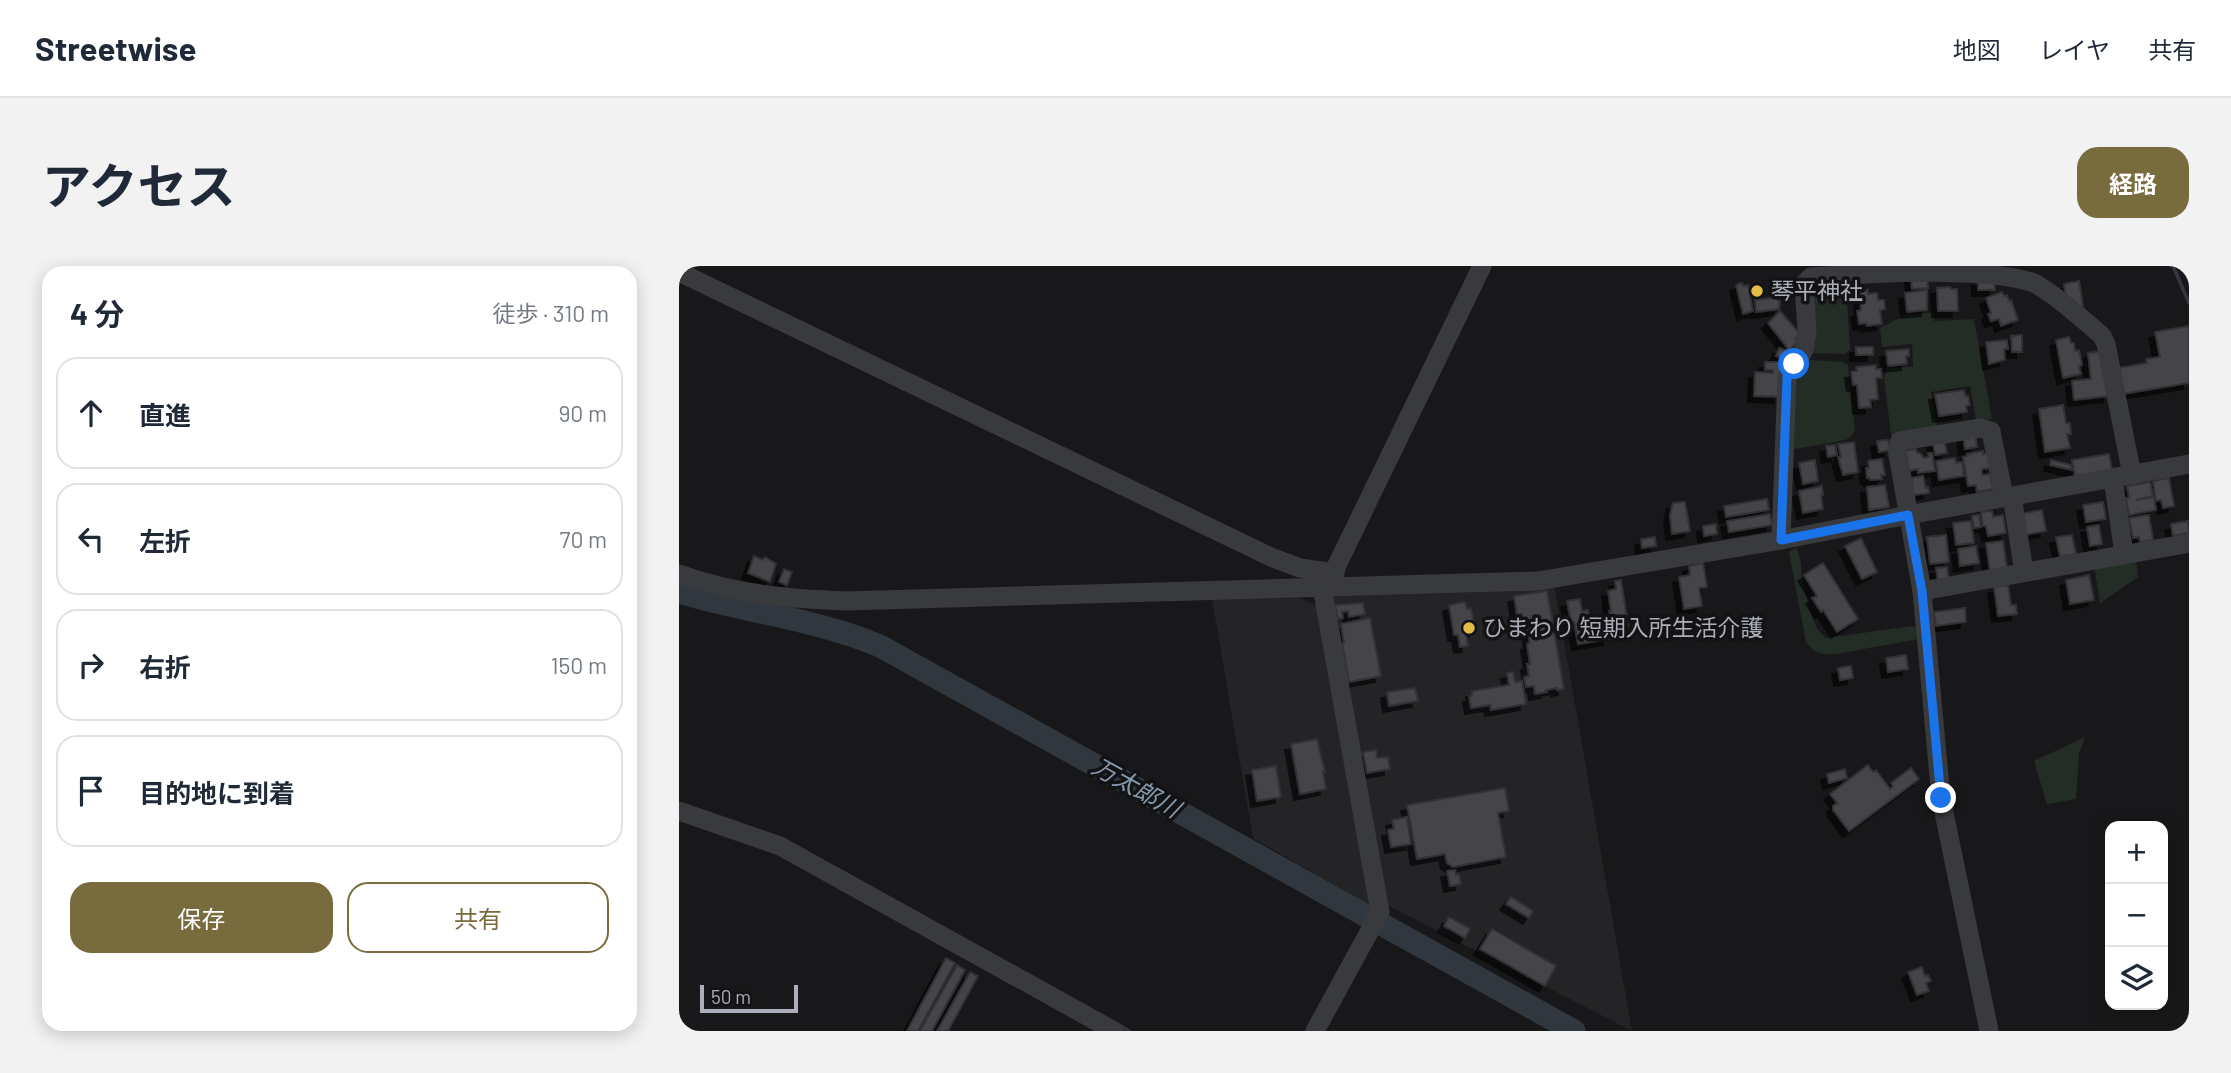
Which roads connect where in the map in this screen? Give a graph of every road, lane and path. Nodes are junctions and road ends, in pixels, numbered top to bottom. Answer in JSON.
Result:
{"nodes":[{"id":1,"x":1482,"y":266,"type":"edge"},
{"id":2,"x":679,"y":272,"type":"edge"},
{"id":3,"x":2189,"y":464,"type":"edge"},
{"id":4,"x":2122,"y":476,"type":"junction"},
{"id":5,"x":2008,"y":497,"type":"junction"},
{"id":6,"x":1908,"y":515,"type":"junction"},
{"id":7,"x":1781,"y":540,"type":"junction"},
{"id":8,"x":2189,"y":542,"type":"edge"},
{"id":9,"x":2125,"y":554,"type":"junction"},
{"id":10,"x":2024,"y":572,"type":"junction"},
{"id":11,"x":679,"y":574,"type":"edge"},
{"id":12,"x":1329,"y":582,"type":"junction"},
{"id":13,"x":1922,"y":591,"type":"junction"},
{"id":14,"x":679,"y":811,"type":"edge"},
{"id":15,"x":1114,"y":1031,"type":"edge"},
{"id":16,"x":1315,"y":1031,"type":"edge"},
{"id":17,"x":1989,"y":1031,"type":"edge"}],
"edges":[{"from":1,"to":12,"type":"street"},
{"from":2,"to":12,"type":"street"},
{"from":3,"to":4,"type":"street"},
{"from":4,"to":5,"type":"street"},
{"from":4,"to":7,"type":"street"},
{"from":4,"to":9,"type":"street"},
{"from":5,"to":6,"type":"street"},
{"from":5,"to":6,"type":"street"},
{"from":5,"to":10,"type":"street"},
{"from":6,"to":7,"type":"street"},
{"from":6,"to":13,"type":"street"},
{"from":7,"to":12,"type":"street"},
{"from":8,"to":9,"type":"street"},
{"from":9,"to":10,"type":"street"},
{"from":10,"to":13,"type":"street"},
{"from":11,"to":12,"type":"street"},
{"from":12,"to":16,"type":"street"},
{"from":13,"to":17,"type":"street"},
{"from":14,"to":15,"type":"street"}]}
